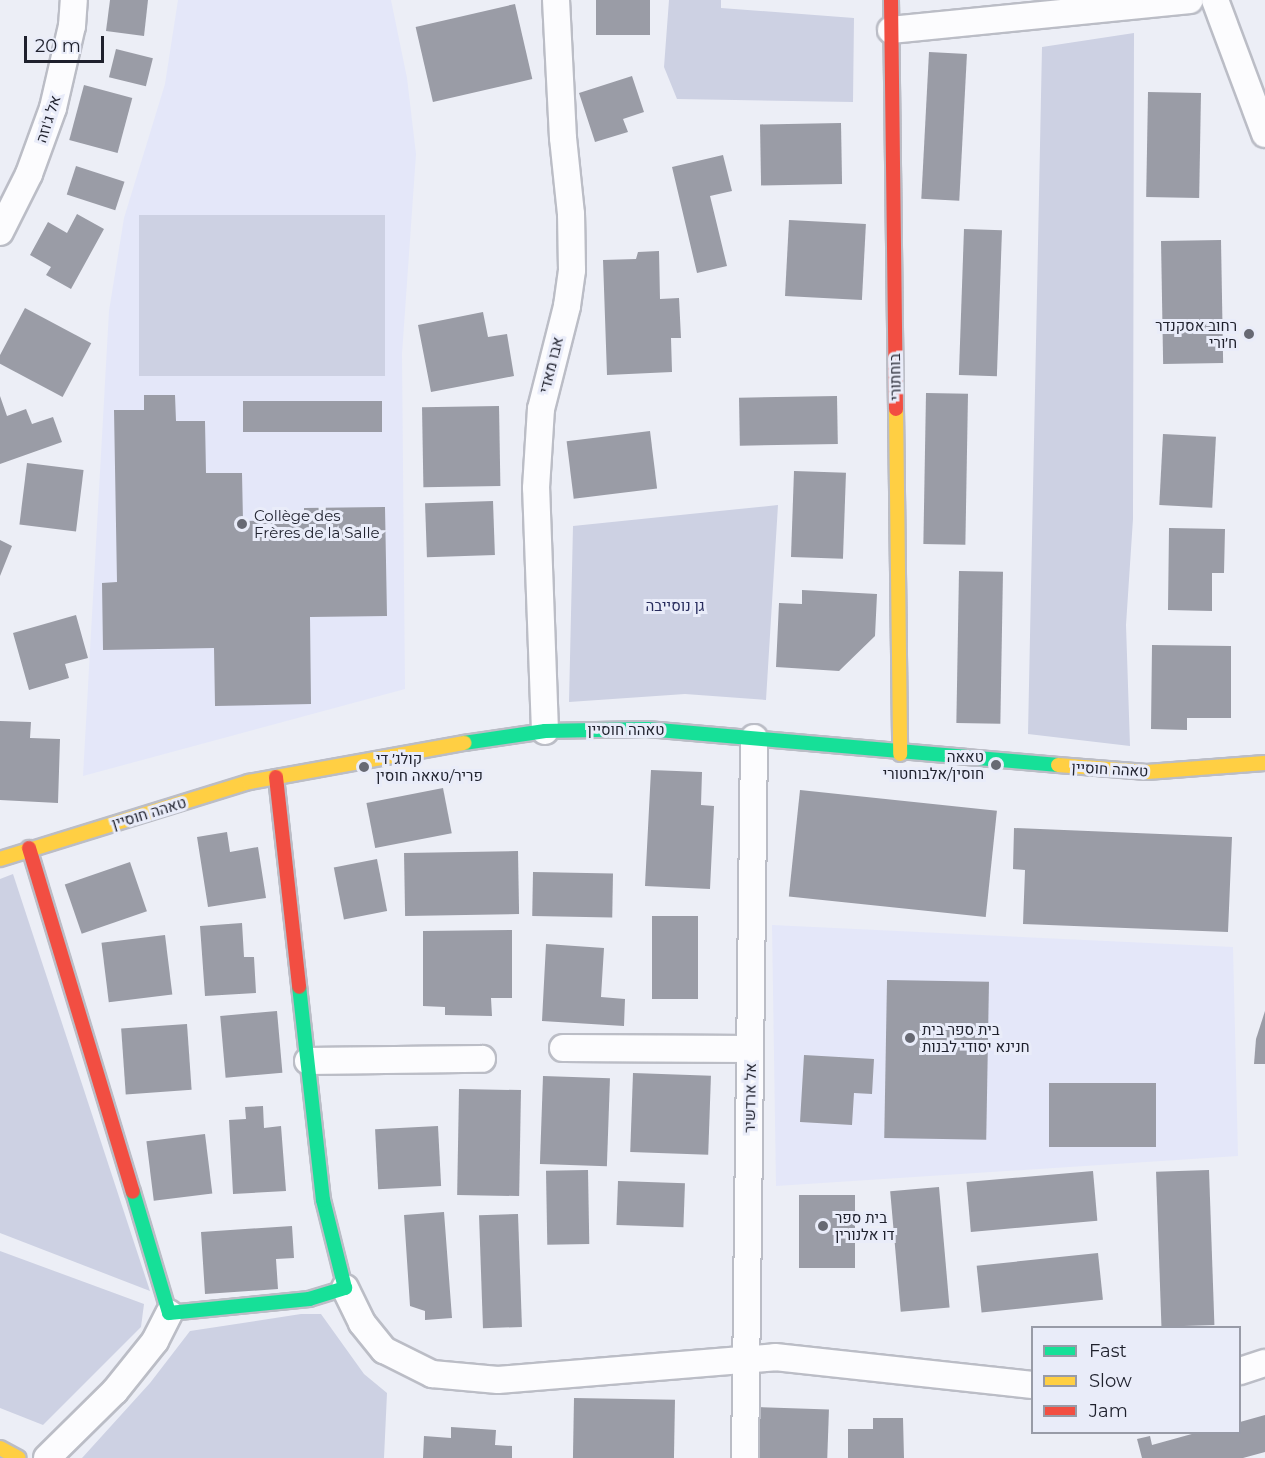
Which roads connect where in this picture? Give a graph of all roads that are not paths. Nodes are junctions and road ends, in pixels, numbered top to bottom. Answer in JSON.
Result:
{"nodes":[{"id":1,"x":74,"y":0,"type":"edge"},
{"id":2,"x":556,"y":0,"type":"edge"},
{"id":3,"x":891,"y":0,"type":"edge"},
{"id":4,"x":1189,"y":0,"type":"edge"},
{"id":5,"x":1215,"y":0,"type":"edge"},
{"id":6,"x":891,"y":30,"type":"junction"},
{"id":7,"x":1265,"y":134,"type":"edge"},
{"id":8,"x":0,"y":232,"type":"edge"},
{"id":9,"x":545,"y":731,"type":"junction"},
{"id":10,"x":754,"y":738,"type":"junction"},
{"id":11,"x":900,"y":754,"type":"junction"},
{"id":12,"x":1265,"y":763,"type":"edge"},
{"id":13,"x":276,"y":777,"type":"junction"},
{"id":14,"x":29,"y":848,"type":"junction"},
{"id":15,"x":0,"y":859,"type":"edge"},
{"id":16,"x":563,"y":1048,"type":"dead end"},
{"id":17,"x":750,"y":1049,"type":"junction"},
{"id":18,"x":482,"y":1059,"type":"dead end"},
{"id":19,"x":308,"y":1061,"type":"junction"},
{"id":20,"x":345,"y":1288,"type":"junction"},
{"id":21,"x":169,"y":1313,"type":"junction"},
{"id":22,"x":747,"y":1356,"type":"junction"},
{"id":23,"x":1265,"y":1363,"type":"edge"},
{"id":24,"x":1241,"y":1370,"type":"edge"},
{"id":25,"x":1031,"y":1385,"type":"edge"},
{"id":26,"x":0,"y":1448,"type":"edge"},
{"id":27,"x":19,"y":1458,"type":"edge"},
{"id":28,"x":47,"y":1458,"type":"edge"},
{"id":29,"x":746,"y":1458,"type":"edge"}],
"edges":[{"from":1,"to":8,"type":"street","name":"אל ג'וזה"},
{"from":2,"to":9,"type":"street","name":"אבו מאדי"},
{"from":3,"to":6,"type":"street","name":"בוחתורי"},
{"from":4,"to":6,"type":"street"},
{"from":5,"to":7,"type":"street"},
{"from":6,"to":11,"type":"street","name":"בוחתורי"},
{"from":9,"to":10,"type":"street","name":"טאהה חוסיין"},
{"from":9,"to":13,"type":"street","name":"טאהה חוסיין"},
{"from":10,"to":11,"type":"street","name":"טאהה חוסיין"},
{"from":10,"to":17,"type":"street","name":"אל ארדשיר"},
{"from":11,"to":12,"type":"street","name":"טאהה חוסיין"},
{"from":13,"to":14,"type":"street","name":"טאהה חוסיין"},
{"from":13,"to":19,"type":"street"},
{"from":14,"to":15,"type":"street","name":"טאהה חוסיין"},
{"from":14,"to":21,"type":"street"},
{"from":16,"to":17,"type":"street"},
{"from":17,"to":22,"type":"street","name":"אל ארדשיר"},
{"from":18,"to":19,"type":"street"},
{"from":19,"to":20,"type":"street"},
{"from":20,"to":21,"type":"street"},
{"from":20,"to":22,"type":"street"},
{"from":21,"to":28,"type":"street"},
{"from":22,"to":25,"type":"street"},
{"from":22,"to":29,"type":"street","name":"אל ארדשיר"},
{"from":23,"to":24,"type":"street"},
{"from":26,"to":27,"type":"street"}]}
